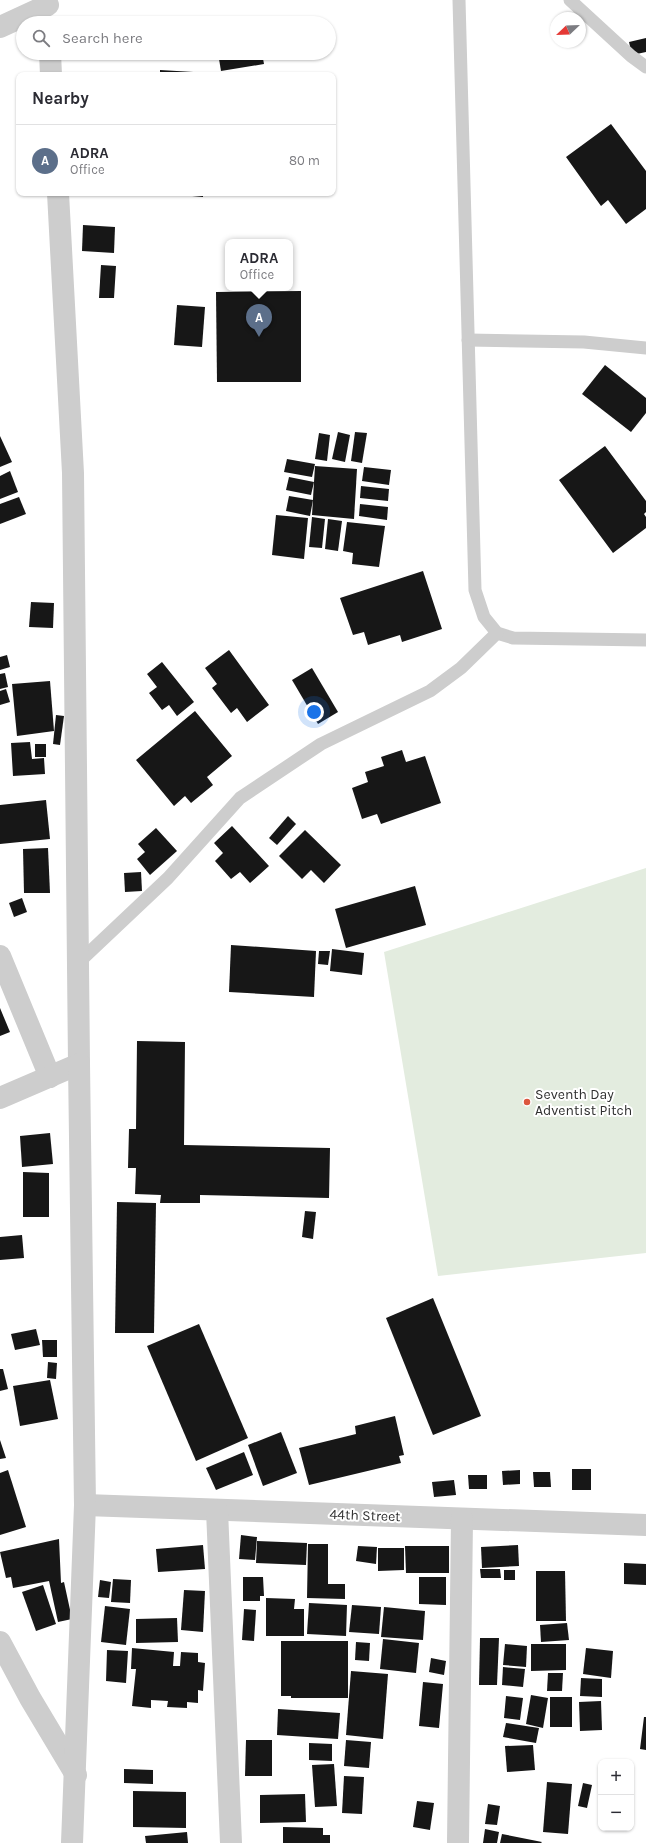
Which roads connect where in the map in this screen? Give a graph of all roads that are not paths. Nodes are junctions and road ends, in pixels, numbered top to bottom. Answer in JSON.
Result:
{"nodes":[{"id":1,"x":459,"y":0,"type":"edge"},
{"id":2,"x":570,"y":0,"type":"edge"},
{"id":3,"x":48,"y":10,"type":"edge"},
{"id":4,"x":31,"y":16,"type":"edge"},
{"id":5,"x":16,"y":21,"type":"edge"},
{"id":6,"x":0,"y":27,"type":"edge"},
{"id":7,"x":50,"y":60,"type":"edge"},
{"id":8,"x":646,"y":67,"type":"edge"},
{"id":9,"x":51,"y":72,"type":"edge"},
{"id":10,"x":58,"y":196,"type":"edge"},
{"id":11,"x":468,"y":340,"type":"junction"},
{"id":12,"x":646,"y":348,"type":"edge"},
{"id":13,"x":497,"y":633,"type":"junction"},
{"id":14,"x":646,"y":640,"type":"edge"},
{"id":15,"x":0,"y":956,"type":"edge"},
{"id":16,"x":78,"y":963,"type":"junction"},
{"id":17,"x":79,"y":1064,"type":"junction"},
{"id":18,"x":50,"y":1077,"type":"junction"},
{"id":19,"x":0,"y":1098,"type":"edge"},
{"id":20,"x":85,"y":1505,"type":"junction"},
{"id":21,"x":218,"y":1510,"type":"junction"},
{"id":22,"x":462,"y":1519,"type":"junction"},
{"id":23,"x":646,"y":1525,"type":"edge"},
{"id":24,"x":0,"y":1642,"type":"edge"},
{"id":25,"x":76,"y":1775,"type":"junction"},
{"id":26,"x":72,"y":1843,"type":"edge"},
{"id":27,"x":231,"y":1843,"type":"edge"},
{"id":28,"x":458,"y":1843,"type":"edge"}],
"edges":[{"from":1,"to":11,"type":"lane"},
{"from":2,"to":8,"type":"lane"},
{"from":3,"to":4,"type":"street"},
{"from":5,"to":6,"type":"street"},
{"from":7,"to":9,"type":"street"},
{"from":10,"to":16,"type":"street"},
{"from":11,"to":12,"type":"lane"},
{"from":11,"to":13,"type":"lane"},
{"from":13,"to":14,"type":"lane"},
{"from":13,"to":16,"type":"lane"},
{"from":15,"to":18,"type":"street"},
{"from":16,"to":17,"type":"street"},
{"from":17,"to":18,"type":"street"},
{"from":17,"to":20,"type":"street"},
{"from":18,"to":19,"type":"street"},
{"from":20,"to":21,"type":"street","name":"44th Street"},
{"from":20,"to":25,"type":"street"},
{"from":21,"to":22,"type":"street","name":"44th Street"},
{"from":21,"to":27,"type":"street"},
{"from":22,"to":23,"type":"street","name":"44th Street"},
{"from":22,"to":28,"type":"street"},
{"from":24,"to":25,"type":"street"},
{"from":25,"to":26,"type":"street"}]}
